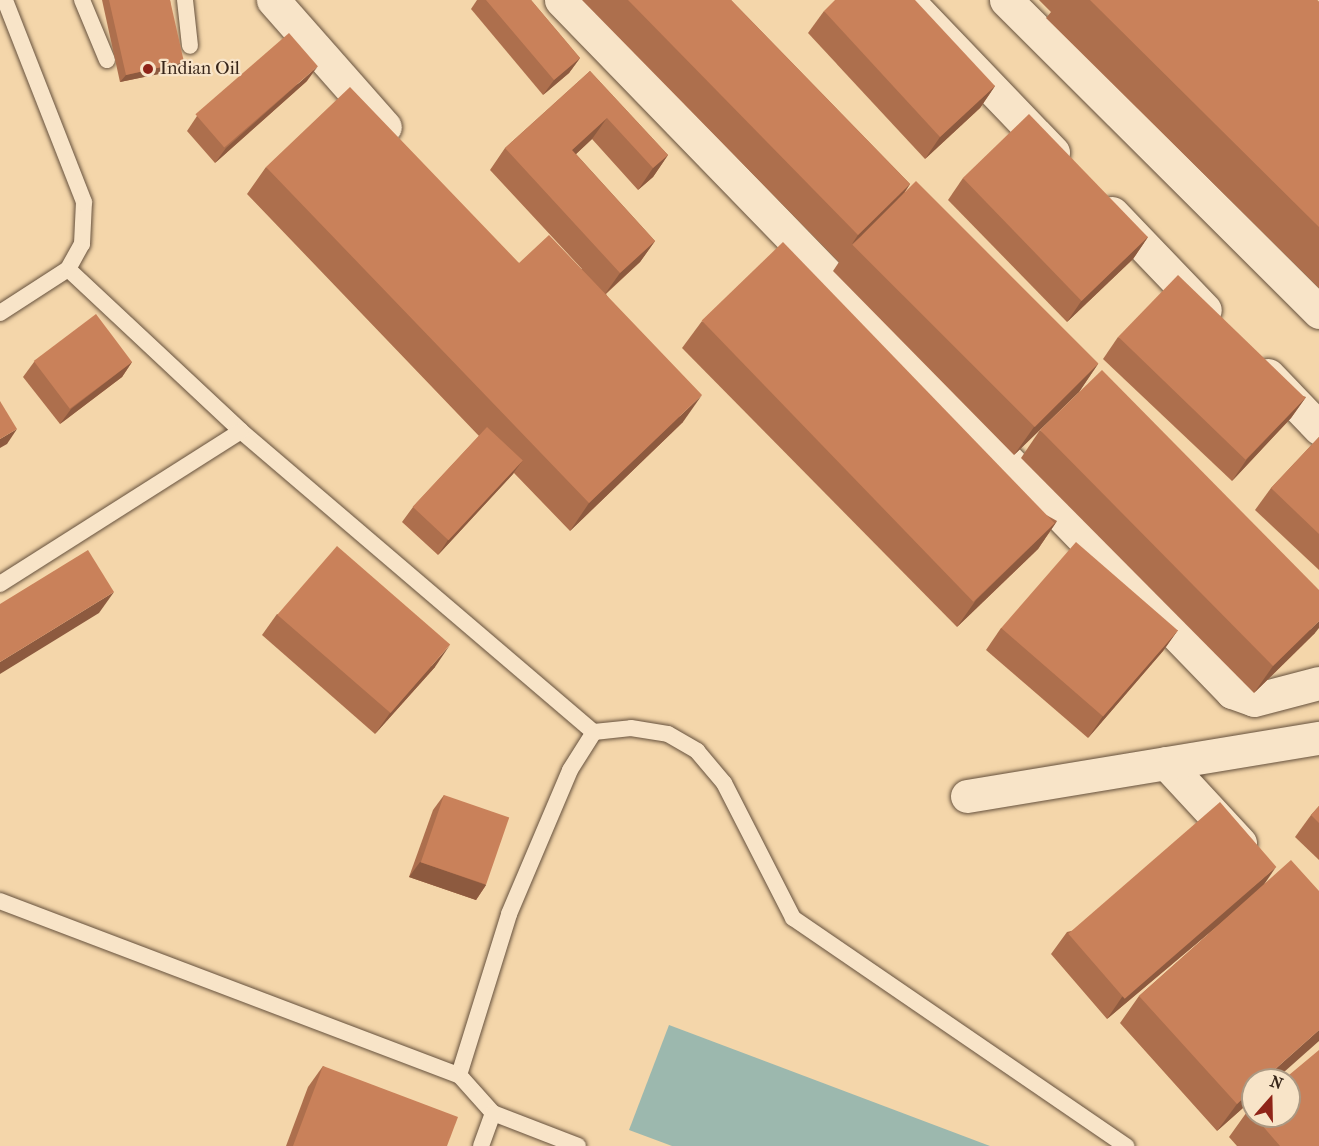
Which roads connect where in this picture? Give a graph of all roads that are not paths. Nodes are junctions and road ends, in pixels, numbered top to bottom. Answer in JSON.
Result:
{"nodes":[{"id":1,"x":5,"y":0,"type":"edge"},
{"id":2,"x":82,"y":0,"type":"edge"},
{"id":3,"x":185,"y":0,"type":"edge"},
{"id":4,"x":273,"y":0,"type":"edge"},
{"id":5,"x":561,"y":0,"type":"edge"},
{"id":6,"x":907,"y":0,"type":"edge"},
{"id":7,"x":1006,"y":0,"type":"edge"},
{"id":8,"x":190,"y":46,"type":"dead end"},
{"id":9,"x":107,"y":60,"type":"dead end"},
{"id":10,"x":408,"y":153,"type":"edge"},
{"id":11,"x":68,"y":269,"type":"junction"},
{"id":12,"x":1319,"y":312,"type":"edge"},
{"id":13,"x":0,"y":313,"type":"edge"},
{"id":14,"x":1319,"y":428,"type":"edge"},
{"id":15,"x":241,"y":431,"type":"junction"},
{"id":16,"x":0,"y":584,"type":"edge"},
{"id":17,"x":1319,"y":683,"type":"edge"},
{"id":18,"x":594,"y":732,"type":"junction"},
{"id":19,"x":1319,"y":738,"type":"edge"},
{"id":20,"x":1166,"y":763,"type":"junction"},
{"id":21,"x":967,"y":796,"type":"dead end"},
{"id":22,"x":1263,"y":867,"type":"edge"},
{"id":23,"x":0,"y":901,"type":"edge"},
{"id":24,"x":459,"y":1075,"type":"junction"},
{"id":25,"x":493,"y":1113,"type":"junction"},
{"id":26,"x":481,"y":1146,"type":"edge"},
{"id":27,"x":578,"y":1146,"type":"edge"},
{"id":28,"x":1126,"y":1146,"type":"edge"}],
"edges":[{"from":1,"to":11,"type":"lane"},
{"from":2,"to":9,"type":"lane"},
{"from":3,"to":8,"type":"lane"},
{"from":4,"to":10,"type":"street"},
{"from":5,"to":17,"type":"street"},
{"from":6,"to":14,"type":"street"},
{"from":7,"to":12,"type":"street"},
{"from":11,"to":13,"type":"lane"},
{"from":11,"to":15,"type":"lane"},
{"from":15,"to":16,"type":"lane"},
{"from":15,"to":18,"type":"lane"},
{"from":18,"to":24,"type":"lane"},
{"from":18,"to":28,"type":"lane"},
{"from":19,"to":20,"type":"street"},
{"from":20,"to":21,"type":"street"},
{"from":20,"to":22,"type":"street"},
{"from":23,"to":24,"type":"lane"},
{"from":24,"to":25,"type":"lane"},
{"from":25,"to":26,"type":"lane"},
{"from":25,"to":27,"type":"lane"}]}
